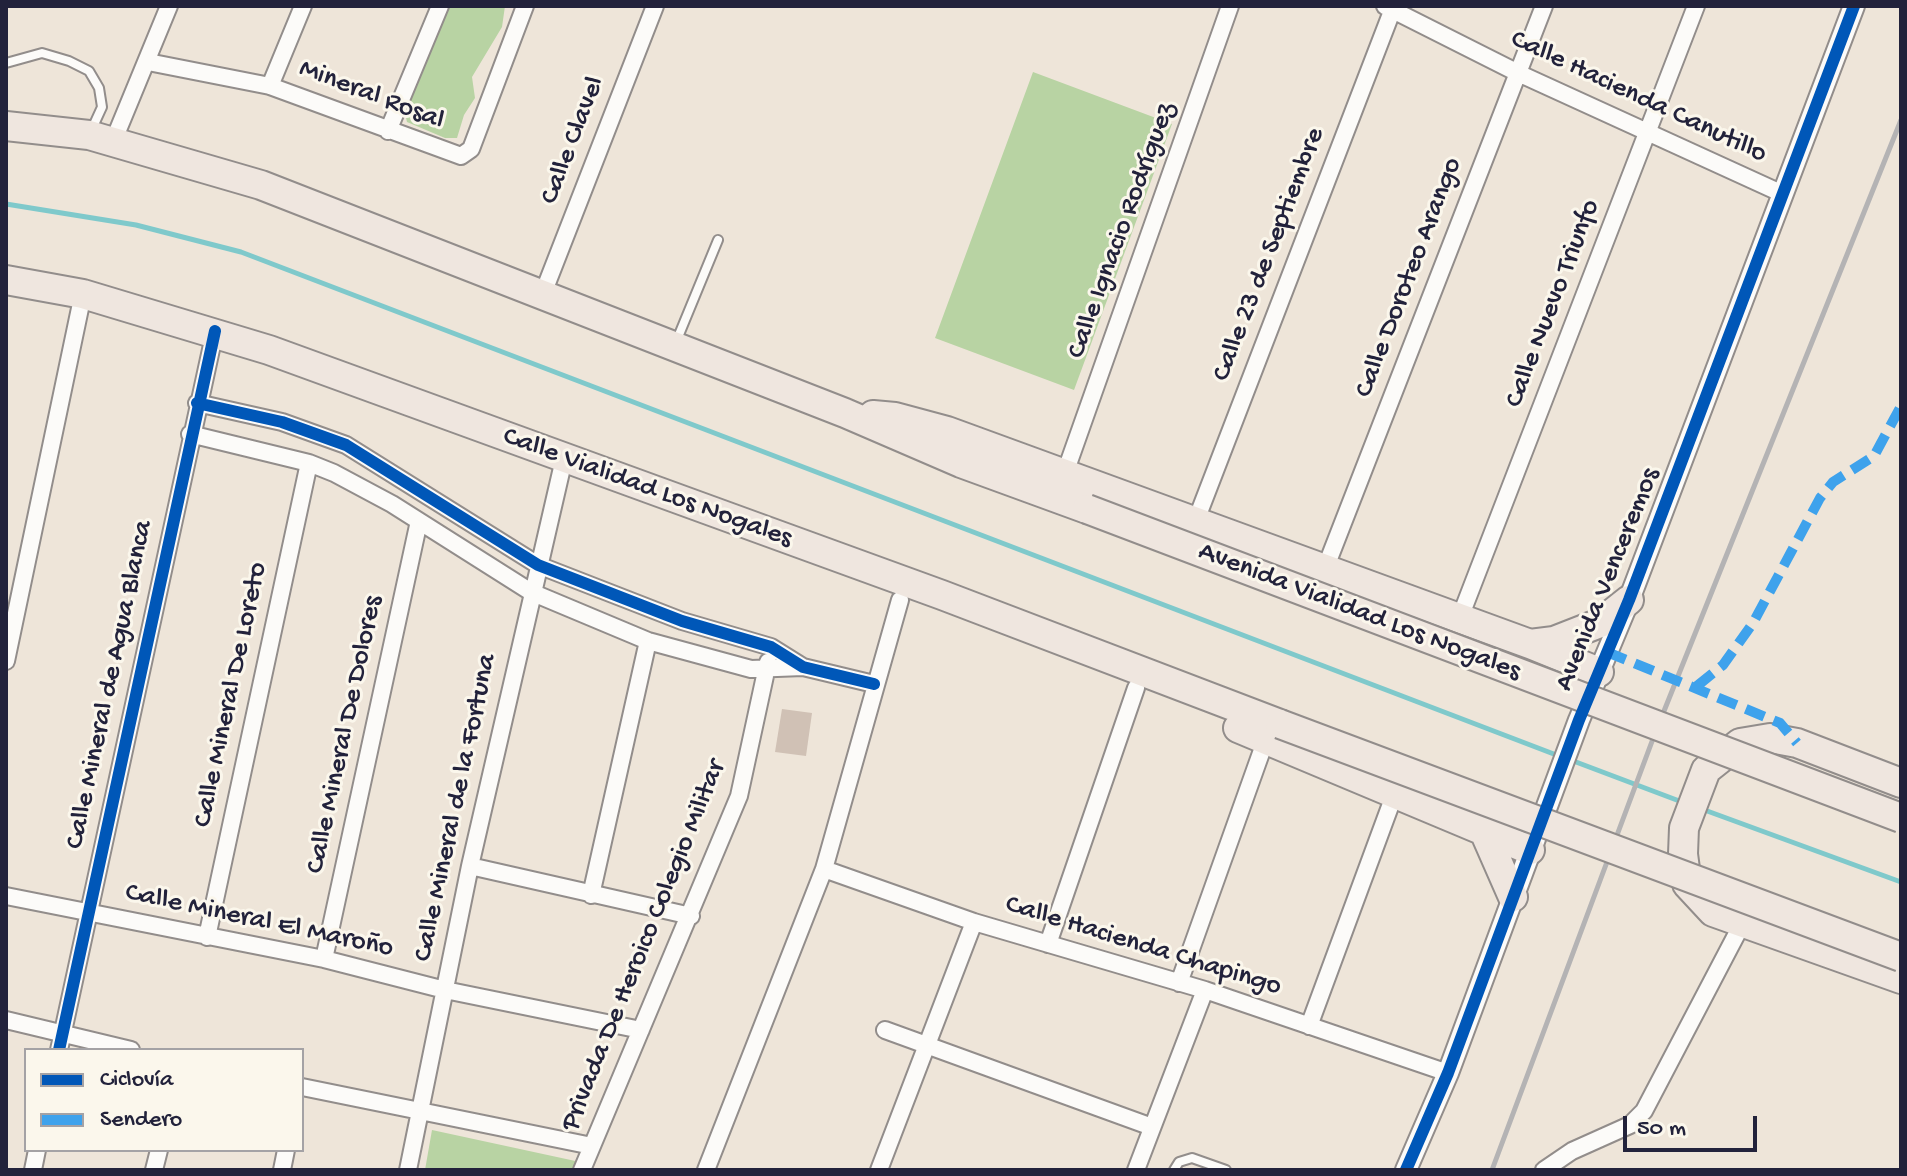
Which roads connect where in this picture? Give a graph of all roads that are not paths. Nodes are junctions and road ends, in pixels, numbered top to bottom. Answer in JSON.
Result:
{"nodes":[{"id":1,"x":303,"y":6,"type":"edge"},
{"id":2,"x":440,"y":6,"type":"edge"},
{"id":3,"x":525,"y":6,"type":"edge"},
{"id":4,"x":655,"y":6,"type":"edge"},
{"id":5,"x":1230,"y":6,"type":"edge"},
{"id":6,"x":1544,"y":6,"type":"edge"},
{"id":7,"x":1696,"y":6,"type":"edge"},
{"id":8,"x":1854,"y":6,"type":"edge"},
{"id":9,"x":165,"y":7,"type":"edge"},
{"id":10,"x":1390,"y":7,"type":"edge"},
{"id":11,"x":148,"y":62,"type":"junction"},
{"id":12,"x":6,"y":63,"type":"edge"},
{"id":13,"x":1518,"y":73,"type":"junction"},
{"id":14,"x":270,"y":86,"type":"junction"},
{"id":15,"x":6,"y":126,"type":"edge"},
{"id":16,"x":388,"y":131,"type":"junction"},
{"id":17,"x":1648,"y":132,"type":"junction"},
{"id":18,"x":101,"y":139,"type":"junction"},
{"id":19,"x":1783,"y":194,"type":"junction"},
{"id":20,"x":718,"y":240,"type":"dead end"},
{"id":21,"x":6,"y":280,"type":"edge"},
{"id":22,"x":83,"y":294,"type":"junction"},
{"id":23,"x":542,"y":296,"type":"junction"},
{"id":24,"x":215,"y":331,"type":"junction"},
{"id":25,"x":675,"y":346,"type":"junction"},
{"id":26,"x":197,"y":403,"type":"junction"},
{"id":27,"x":845,"y":413,"type":"junction"},
{"id":28,"x":190,"y":434,"type":"junction"},
{"id":29,"x":564,"y":459,"type":"junction"},
{"id":30,"x":309,"y":463,"type":"junction"},
{"id":31,"x":1065,"y":473,"type":"junction"},
{"id":32,"x":419,"y":521,"type":"junction"},
{"id":33,"x":742,"y":523,"type":"junction"},
{"id":34,"x":1195,"y":523,"type":"junction"},
{"id":35,"x":538,"y":565,"type":"junction"},
{"id":36,"x":1325,"y":569,"type":"junction"},
{"id":37,"x":531,"y":592,"type":"junction"},
{"id":38,"x":900,"y":600,"type":"junction"},
{"id":39,"x":1629,"y":600,"type":"junction"},
{"id":40,"x":1459,"y":620,"type":"junction"},
{"id":41,"x":8,"y":638,"type":"edge"},
{"id":42,"x":648,"y":641,"type":"junction"},
{"id":43,"x":1530,"y":644,"type":"junction"},
{"id":44,"x":771,"y":647,"type":"junction"},
{"id":45,"x":6,"y":661,"type":"edge"},
{"id":46,"x":803,"y":667,"type":"junction"},
{"id":47,"x":766,"y":670,"type":"junction"},
{"id":48,"x":1599,"y":672,"type":"junction"},
{"id":49,"x":874,"y":684,"type":"junction"},
{"id":50,"x":1136,"y":688,"type":"junction"},
{"id":51,"x":1273,"y":731,"type":"junction"},
{"id":52,"x":1901,"y":783,"type":"edge"},
{"id":53,"x":1395,"y":793,"type":"junction"},
{"id":54,"x":1901,"y":818,"type":"edge"},
{"id":55,"x":1484,"y":831,"type":"junction"},
{"id":56,"x":1530,"y":850,"type":"junction"},
{"id":57,"x":470,"y":866,"type":"junction"},
{"id":58,"x":824,"y":869,"type":"junction"},
{"id":59,"x":591,"y":895,"type":"junction"},
{"id":60,"x":6,"y":896,"type":"edge"},
{"id":61,"x":1513,"y":897,"type":"junction"},
{"id":62,"x":86,"y":911,"type":"junction"},
{"id":63,"x":691,"y":916,"type":"junction"},
{"id":64,"x":974,"y":922,"type":"junction"},
{"id":65,"x":1742,"y":924,"type":"junction"},
{"id":66,"x":207,"y":937,"type":"junction"},
{"id":67,"x":1048,"y":944,"type":"junction"},
{"id":68,"x":1901,"y":957,"type":"edge"},
{"id":69,"x":324,"y":959,"type":"junction"},
{"id":70,"x":1901,"y":979,"type":"edge"},
{"id":71,"x":1179,"y":983,"type":"junction"},
{"id":72,"x":445,"y":990,"type":"junction"},
{"id":73,"x":1205,"y":990,"type":"junction"},
{"id":74,"x":6,"y":1020,"type":"edge"},
{"id":75,"x":1309,"y":1026,"type":"junction"},
{"id":76,"x":641,"y":1030,"type":"junction"},
{"id":77,"x":885,"y":1030,"type":"dead end"},
{"id":78,"x":60,"y":1042,"type":"edge"},
{"id":79,"x":928,"y":1047,"type":"junction"},
{"id":80,"x":113,"y":1048,"type":"edge"},
{"id":81,"x":1448,"y":1073,"type":"junction"},
{"id":82,"x":304,"y":1087,"type":"edge"},
{"id":83,"x":422,"y":1110,"type":"junction"},
{"id":84,"x":1152,"y":1127,"type":"junction"},
{"id":85,"x":592,"y":1146,"type":"junction"},
{"id":86,"x":408,"y":1170,"type":"edge"},
{"id":87,"x":582,"y":1170,"type":"edge"},
{"id":88,"x":706,"y":1170,"type":"edge"},
{"id":89,"x":879,"y":1170,"type":"edge"},
{"id":90,"x":1136,"y":1170,"type":"edge"},
{"id":91,"x":1174,"y":1170,"type":"edge"},
{"id":92,"x":1226,"y":1170,"type":"edge"},
{"id":93,"x":1406,"y":1170,"type":"edge"},
{"id":94,"x":1544,"y":1170,"type":"edge"}],
"edges":[{"from":1,"to":14,"type":"street"},
{"from":2,"to":16,"type":"street"},
{"from":3,"to":16,"type":"street","name":"Mineral Rosal"},
{"from":4,"to":23,"type":"street","name":"Calle Clavel"},
{"from":5,"to":31,"type":"street","name":"Calle Ignacio Rodríguez"},
{"from":6,"to":13,"type":"street","name":"Calle Doroteo Arango"},
{"from":7,"to":17,"type":"street","name":"Calle Nuevo Triunfo"},
{"from":8,"to":19,"type":"street","name":"Avenida Venceremos"},
{"from":9,"to":11,"type":"street"},
{"from":10,"to":13,"type":"street","name":"Calle Hacienda Canutillo"},
{"from":10,"to":34,"type":"street","name":"Calle 23 de Septiembre"},
{"from":11,"to":14,"type":"street","name":"Mineral Rosal"},
{"from":11,"to":18,"type":"street"},
{"from":12,"to":18,"type":"lane"},
{"from":13,"to":17,"type":"street","name":"Calle Hacienda Canutillo"},
{"from":13,"to":36,"type":"street","name":"Calle Doroteo Arango"},
{"from":14,"to":16,"type":"street","name":"Mineral Rosal"},
{"from":15,"to":18,"type":"highway"},
{"from":17,"to":19,"type":"street","name":"Calle Hacienda Canutillo"},
{"from":17,"to":40,"type":"street","name":"Calle Nuevo Triunfo"},
{"from":18,"to":23,"type":"highway"},
{"from":19,"to":39,"type":"street","name":"Avenida Venceremos"},
{"from":20,"to":25,"type":"lane"},
{"from":21,"to":22,"type":"highway","name":"Calle Vialidad Los Nogales"},
{"from":22,"to":24,"type":"highway","name":"Calle Vialidad Los Nogales"},
{"from":22,"to":41,"type":"street"},
{"from":23,"to":25,"type":"highway"},
{"from":24,"to":26,"type":"street","name":"Calle Mineral de Agua Blanca"},
{"from":24,"to":29,"type":"highway","name":"Calle Vialidad Los Nogales"},
{"from":25,"to":27,"type":"highway"},
{"from":26,"to":28,"type":"street","name":"Calle Mineral de Agua Blanca"},
{"from":26,"to":35,"type":"street"},
{"from":27,"to":31,"type":"highway"},
{"from":27,"to":54,"type":"highway","name":"Avenida Vialidad Los Nogales","bridge":true},
{"from":28,"to":30,"type":"street"},
{"from":28,"to":62,"type":"street","name":"Calle Mineral de Agua Blanca"},
{"from":29,"to":33,"type":"highway","name":"Calle Vialidad Los Nogales"},
{"from":29,"to":35,"type":"street","name":"Calle Mineral de la Fortuna"},
{"from":30,"to":32,"type":"street"},
{"from":30,"to":66,"type":"street","name":"Calle Mineral De Loreto"},
{"from":31,"to":34,"type":"highway"},
{"from":32,"to":37,"type":"street"},
{"from":32,"to":69,"type":"street","name":"Calle Mineral De Dolores"},
{"from":33,"to":38,"type":"highway"},
{"from":33,"to":51,"type":"highway","name":"Calle Vialidad Los Nogales"},
{"from":34,"to":36,"type":"highway"},
{"from":35,"to":37,"type":"street","name":"Calle Mineral de la Fortuna"},
{"from":35,"to":44,"type":"street"},
{"from":36,"to":40,"type":"highway"},
{"from":37,"to":42,"type":"street"},
{"from":37,"to":57,"type":"street","name":"Calle Mineral de la Fortuna"},
{"from":38,"to":49,"type":"street"},
{"from":38,"to":50,"type":"highway"},
{"from":39,"to":43,"type":"highway"},
{"from":39,"to":48,"type":"street","name":"Avenida Venceremos"},
{"from":40,"to":43,"type":"highway"},
{"from":41,"to":45,"type":"street"},
{"from":42,"to":47,"type":"street"},
{"from":42,"to":59,"type":"street"},
{"from":43,"to":48,"type":"highway"},
{"from":44,"to":46,"type":"street"},
{"from":44,"to":47,"type":"street","name":"Privada De Heroico Colegio Militar"},
{"from":46,"to":47,"type":"street"},
{"from":46,"to":49,"type":"street"},
{"from":47,"to":63,"type":"street","name":"Privada De Heroico Colegio Militar"},
{"from":48,"to":56,"type":"street","name":"Avenida Venceremos"},
{"from":49,"to":58,"type":"street"},
{"from":50,"to":51,"type":"highway"},
{"from":50,"to":67,"type":"street"},
{"from":51,"to":53,"type":"highway"},
{"from":51,"to":68,"type":"highway","bridge":true},
{"from":51,"to":71,"type":"street"},
{"from":52,"to":65,"type":"highway"},
{"from":53,"to":55,"type":"highway"},
{"from":53,"to":75,"type":"street"},
{"from":55,"to":56,"type":"highway"},
{"from":55,"to":61,"type":"highway"},
{"from":56,"to":61,"type":"street","name":"Avenida Venceremos"},
{"from":57,"to":59,"type":"street"},
{"from":57,"to":72,"type":"street","name":"Calle Mineral de la Fortuna"},
{"from":58,"to":64,"type":"street","name":"Calle Hacienda Chapingo"},
{"from":58,"to":88,"type":"street"},
{"from":59,"to":63,"type":"street"},
{"from":60,"to":62,"type":"street","name":"Calle Mineral El Maroño"},
{"from":61,"to":81,"type":"street","name":"Avenida Venceremos"},
{"from":62,"to":66,"type":"street","name":"Calle Mineral El Maroño"},
{"from":62,"to":78,"type":"street","name":"Calle Mineral de Agua Blanca"},
{"from":63,"to":76,"type":"street","name":"Privada De Heroico Colegio Militar"},
{"from":64,"to":67,"type":"street","name":"Calle Hacienda Chapingo"},
{"from":64,"to":79,"type":"street"},
{"from":65,"to":70,"type":"highway"},
{"from":65,"to":94,"type":"street"},
{"from":66,"to":69,"type":"street","name":"Calle Mineral El Maroño"},
{"from":67,"to":71,"type":"street","name":"Calle Hacienda Chapingo"},
{"from":69,"to":72,"type":"street","name":"Calle Mineral El Maroño"},
{"from":71,"to":73,"type":"street","name":"Calle Hacienda Chapingo"},
{"from":72,"to":76,"type":"street","name":"Calle Mineral El Maroño"},
{"from":72,"to":83,"type":"street","name":"Calle Mineral de la Fortuna"},
{"from":73,"to":75,"type":"street","name":"Calle Hacienda Chapingo"},
{"from":73,"to":84,"type":"street"},
{"from":74,"to":78,"type":"street"},
{"from":75,"to":81,"type":"street","name":"Calle Hacienda Chapingo"},
{"from":76,"to":85,"type":"street","name":"Privada De Heroico Colegio Militar"},
{"from":77,"to":79,"type":"street"},
{"from":78,"to":80,"type":"street"},
{"from":79,"to":84,"type":"street"},
{"from":79,"to":89,"type":"street"},
{"from":81,"to":93,"type":"street","name":"Avenida Venceremos"},
{"from":82,"to":83,"type":"street"},
{"from":83,"to":85,"type":"street"},
{"from":83,"to":86,"type":"street","name":"Calle Mineral de la Fortuna"},
{"from":84,"to":90,"type":"street"},
{"from":85,"to":87,"type":"street","name":"Privada De Heroico Colegio Militar"},
{"from":91,"to":92,"type":"lane"}]}
